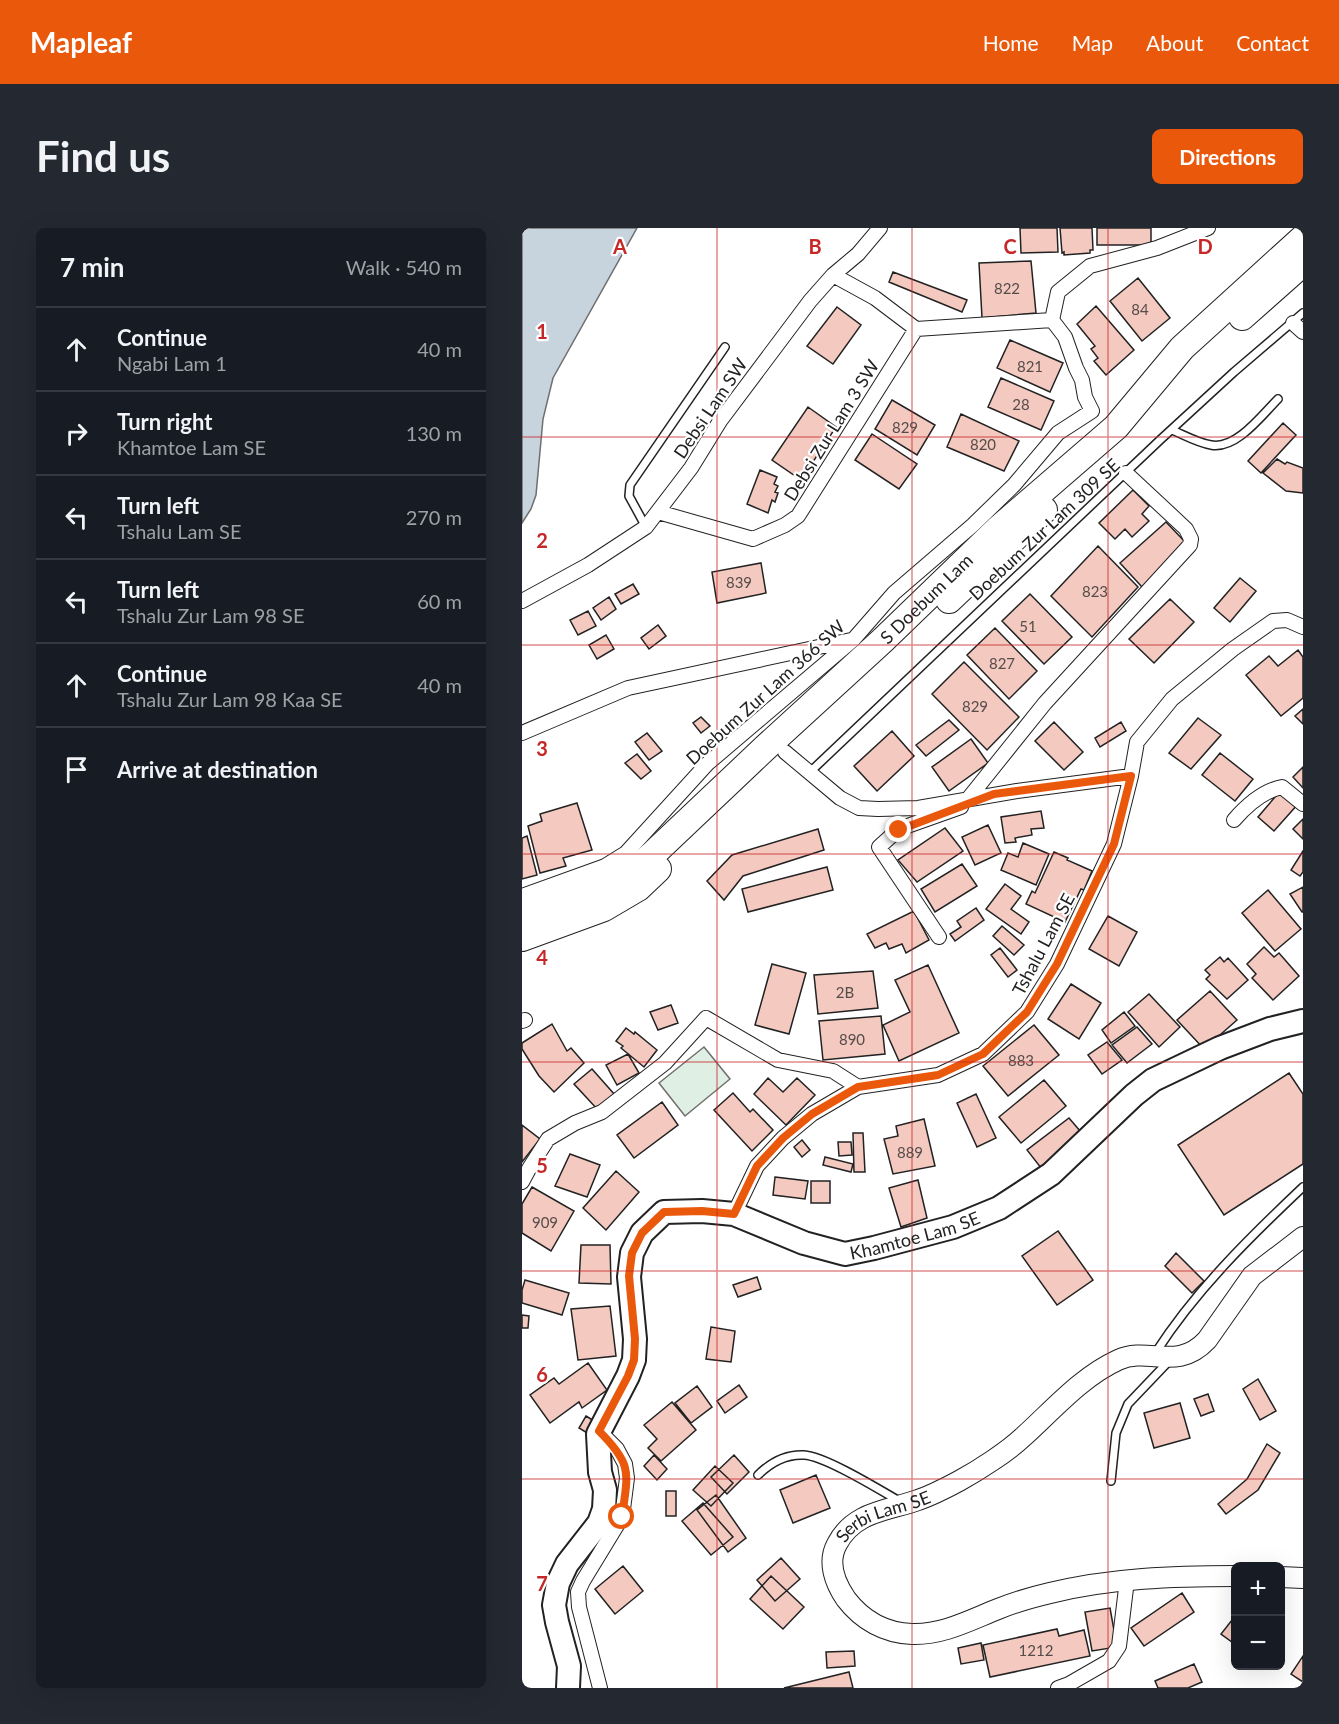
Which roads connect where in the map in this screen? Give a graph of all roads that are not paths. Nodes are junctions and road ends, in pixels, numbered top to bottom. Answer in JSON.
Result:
{"nodes":[{"id":1,"x":880,"y":228,"type":"edge"},
{"id":2,"x":1208,"y":228,"type":"edge"},
{"id":3,"x":1303,"y":238,"type":"edge"},
{"id":4,"x":1303,"y":264,"type":"edge"},
{"id":5,"x":833,"y":275,"type":"junction"},
{"id":6,"x":1052,"y":320,"type":"junction"},
{"id":7,"x":1300,"y":323,"type":"edge"},
{"id":8,"x":916,"y":328,"type":"junction"},
{"id":9,"x":725,"y":347,"type":"dead end"},
{"id":10,"x":1278,"y":399,"type":"dead end"},
{"id":11,"x":1092,"y":411,"type":"junction"},
{"id":12,"x":1118,"y":430,"type":"junction"},
{"id":13,"x":1172,"y":430,"type":"junction"},
{"id":14,"x":1126,"y":472,"type":"junction"},
{"id":15,"x":658,"y":513,"type":"junction"},
{"id":16,"x":646,"y":526,"type":"junction"},
{"id":17,"x":522,"y":601,"type":"edge"},
{"id":18,"x":1303,"y":627,"type":"edge"},
{"id":19,"x":853,"y":640,"type":"junction"},
{"id":20,"x":522,"y":733,"type":"edge"},
{"id":21,"x":785,"y":752,"type":"junction"},
{"id":22,"x":810,"y":772,"type":"junction"},
{"id":23,"x":1131,"y":776,"type":"junction"},
{"id":24,"x":994,"y":794,"type":"junction"},
{"id":25,"x":968,"y":799,"type":"junction"},
{"id":26,"x":1303,"y":804,"type":"edge"},
{"id":27,"x":1234,"y":820,"type":"dead end"},
{"id":28,"x":522,"y":896,"type":"edge"},
{"id":29,"x":522,"y":915,"type":"edge"},
{"id":30,"x":939,"y":937,"type":"dead end"},
{"id":31,"x":522,"y":938,"type":"edge"},
{"id":32,"x":1303,"y":1021,"type":"edge"},
{"id":33,"x":858,"y":1087,"type":"junction"},
{"id":34,"x":522,"y":1182,"type":"edge"},
{"id":35,"x":1303,"y":1187,"type":"edge"},
{"id":36,"x":734,"y":1214,"type":"junction"},
{"id":37,"x":1303,"y":1237,"type":"edge"},
{"id":38,"x":1163,"y":1357,"type":"junction"},
{"id":39,"x":599,"y":1431,"type":"junction"},
{"id":40,"x":758,"y":1475,"type":"dead end"},
{"id":41,"x":1111,"y":1481,"type":"dead end"},
{"id":42,"x":906,"y":1504,"type":"junction"},
{"id":43,"x":1231,"y":1576,"type":"edge"},
{"id":44,"x":1285,"y":1577,"type":"edge"},
{"id":45,"x":1303,"y":1578,"type":"edge"},
{"id":46,"x":1127,"y":1580,"type":"junction"},
{"id":47,"x":568,"y":1688,"type":"edge"},
{"id":48,"x":600,"y":1688,"type":"edge"},
{"id":49,"x":1058,"y":1688,"type":"edge"}],
"edges":[{"from":1,"to":5,"type":"street","name":"Debsi Lam SW"},
{"from":2,"to":6,"type":"street"},
{"from":3,"to":12,"type":"highway","name":"S Doebum Lam"},
{"from":4,"to":12,"type":"highway","name":"S Doebum Lam"},
{"from":5,"to":8,"type":"street"},
{"from":5,"to":15,"type":"street","name":"Debsi Lam SW"},
{"from":6,"to":8,"type":"street"},
{"from":6,"to":11,"type":"street"},
{"from":7,"to":13,"type":"lane","name":"Doebum Zur Lam 309 SE"},
{"from":8,"to":15,"type":"street","name":"Debsi Zur Lam 3 SW"},
{"from":9,"to":16,"type":"lane"},
{"from":10,"to":13,"type":"lane"},
{"from":11,"to":12,"type":"street"},
{"from":11,"to":19,"type":"street","name":"Doebum Zur Lam 366 SW"},
{"from":12,"to":21,"type":"highway","name":"S Doebum Lam"},
{"from":12,"to":29,"type":"highway","name":"S Doebum Lam"},
{"from":13,"to":14,"type":"lane","name":"Doebum Zur Lam 309 SE"},
{"from":14,"to":22,"type":"lane","name":"Doebum Zur Lam 309 SE"},
{"from":14,"to":25,"type":"street"},
{"from":15,"to":16,"type":"street","name":"Debsi Lam SW"},
{"from":16,"to":17,"type":"street","name":"Debsi Lam SW"},
{"from":18,"to":23,"type":"street","name":"Tshalu Lam SE"},
{"from":19,"to":20,"type":"street"},
{"from":19,"to":28,"type":"street","name":"Doebum Zur Lam 366 SW"},
{"from":21,"to":22,"type":"street"},
{"from":21,"to":31,"type":"highway","name":"S Doebum Lam"},
{"from":22,"to":25,"type":"street"},
{"from":23,"to":24,"type":"street"},
{"from":23,"to":33,"type":"street","name":"Tshalu Lam SE"},
{"from":24,"to":25,"type":"street"},
{"from":24,"to":30,"type":"street"},
{"from":26,"to":27,"type":"street"},
{"from":32,"to":36,"type":"main road","name":"Khamtoe Lam SE"},
{"from":33,"to":34,"type":"street"},
{"from":33,"to":36,"type":"street","name":"Tshalu Lam SE"},
{"from":35,"to":38,"type":"lane"},
{"from":36,"to":39,"type":"main road","name":"Khamtoe Lam SE"},
{"from":37,"to":38,"type":"street","name":"Serbi Lam SE"},
{"from":38,"to":41,"type":"lane"},
{"from":38,"to":42,"type":"street","name":"Serbi Lam SE"},
{"from":39,"to":47,"type":"main road","name":"Khamtoe Lam SE"},
{"from":39,"to":48,"type":"street"},
{"from":40,"to":42,"type":"lane"},
{"from":42,"to":46,"type":"street","name":"Serbi Lam SE"},
{"from":43,"to":46,"type":"street","name":"Serbi Lam SE"},
{"from":44,"to":45,"type":"street"},
{"from":46,"to":49,"type":"street"}]}
